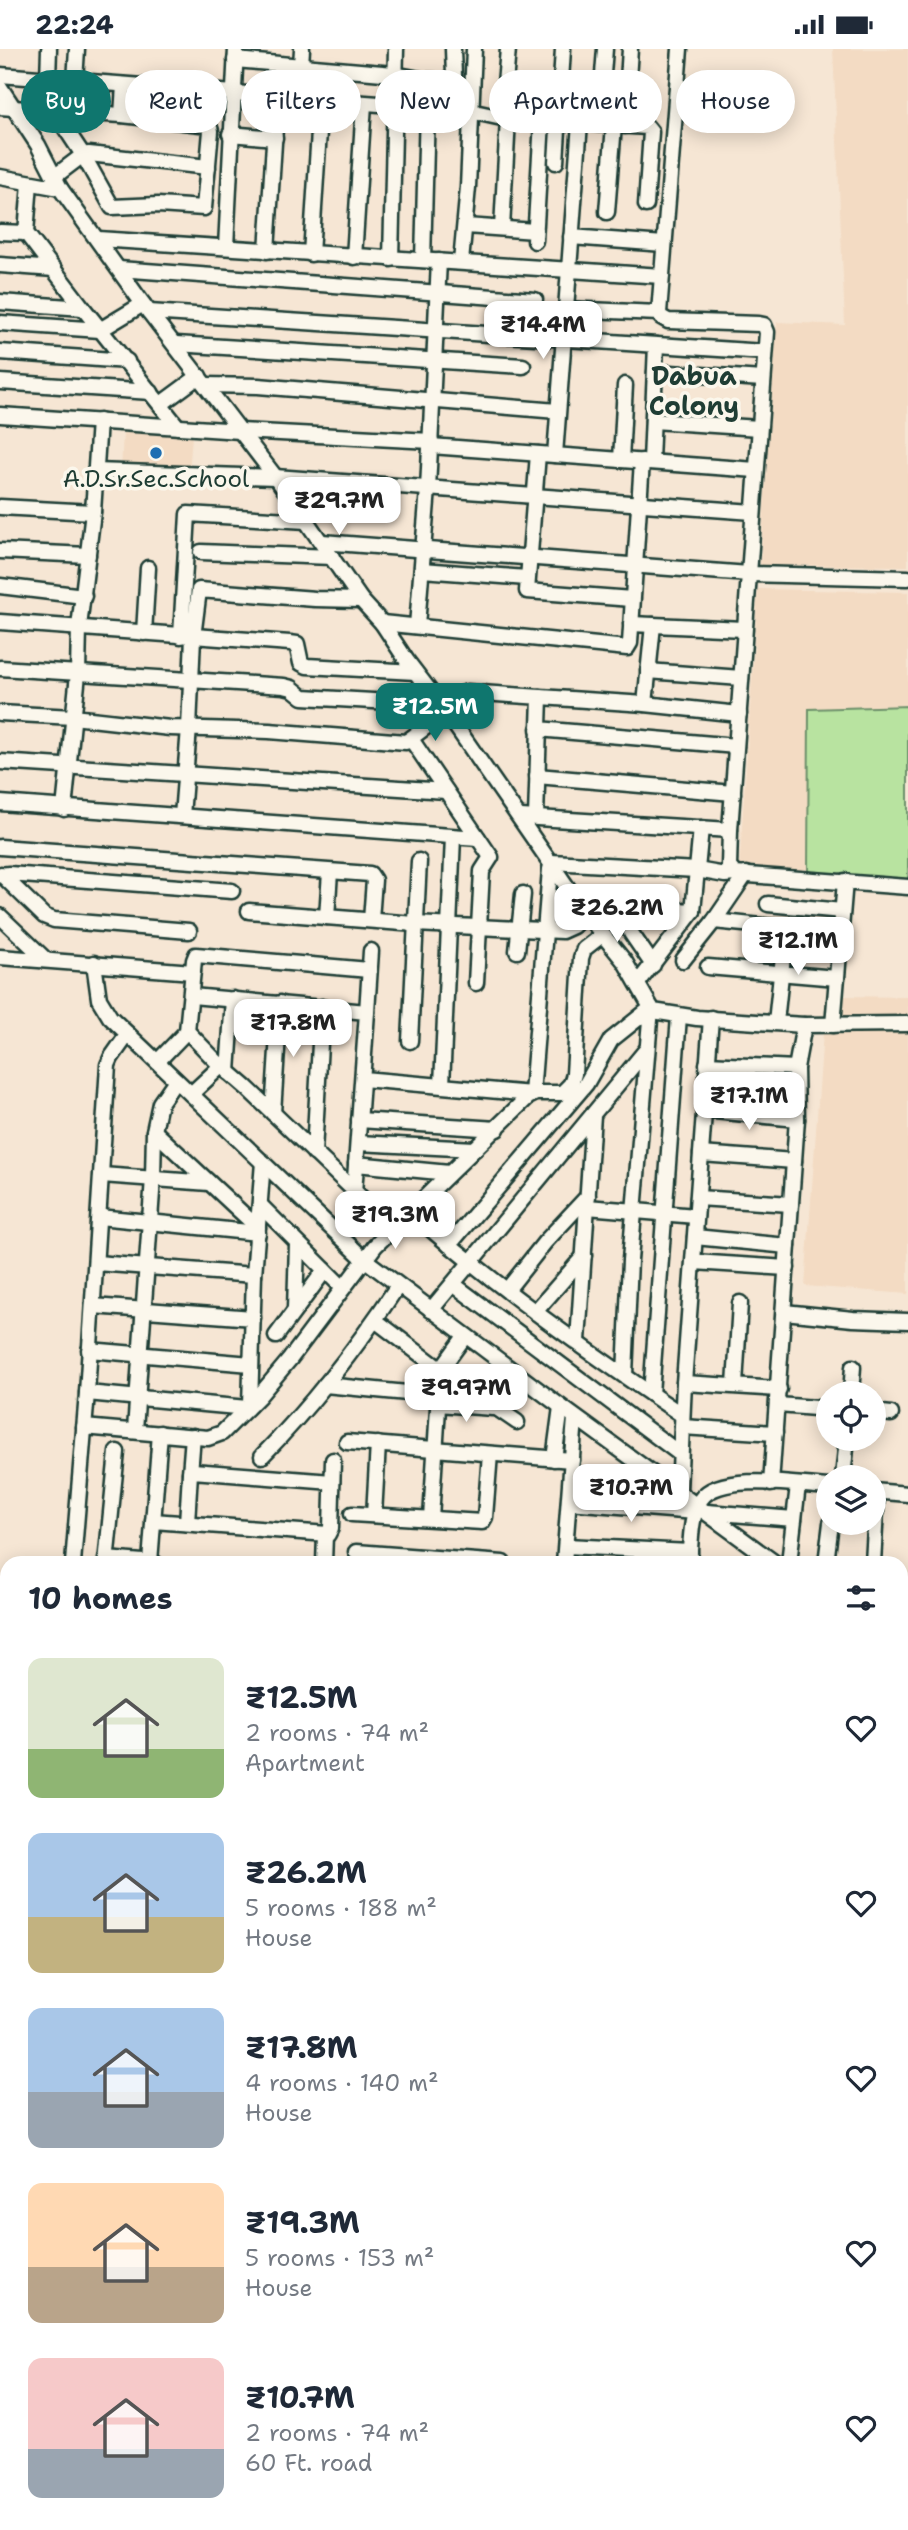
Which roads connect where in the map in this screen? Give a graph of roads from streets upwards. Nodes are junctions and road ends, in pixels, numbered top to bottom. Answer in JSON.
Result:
{"nodes":[{"id":1,"x":50,"y":49,"type":"edge"},
{"id":2,"x":77,"y":49,"type":"edge"},
{"id":3,"x":302,"y":49,"type":"edge"},
{"id":4,"x":396,"y":49,"type":"edge"},
{"id":5,"x":453,"y":49,"type":"edge"},
{"id":6,"x":474,"y":49,"type":"edge"},
{"id":7,"x":508,"y":49,"type":"edge"},
{"id":8,"x":563,"y":49,"type":"edge"},
{"id":9,"x":605,"y":49,"type":"edge"},
{"id":10,"x":630,"y":49,"type":"edge"},
{"id":11,"x":680,"y":49,"type":"edge"},
{"id":12,"x":235,"y":55,"type":"edge"},
{"id":13,"x":301,"y":67,"type":"junction"},
{"id":14,"x":49,"y":70,"type":"edge"},
{"id":15,"x":76,"y":70,"type":"edge"},
{"id":16,"x":301,"y":70,"type":"edge"},
{"id":17,"x":394,"y":70,"type":"edge"},
{"id":18,"x":452,"y":70,"type":"edge"},
{"id":19,"x":473,"y":70,"type":"edge"},
{"id":20,"x":507,"y":70,"type":"edge"},
{"id":21,"x":562,"y":70,"type":"edge"},
{"id":22,"x":607,"y":70,"type":"edge"},
{"id":23,"x":625,"y":70,"type":"edge"},
{"id":24,"x":375,"y":73,"type":"edge"},
{"id":25,"x":0,"y":75,"type":"edge"},
{"id":26,"x":21,"y":77,"type":"edge"},
{"id":27,"x":111,"y":84,"type":"edge"},
{"id":28,"x":124,"y":85,"type":"junction"},
{"id":29,"x":0,"y":87,"type":"edge"},
{"id":30,"x":233,"y":94,"type":"junction"},
{"id":31,"x":241,"y":95,"type":"edge"},
{"id":32,"x":361,"y":104,"type":"edge"},
{"id":33,"x":364,"y":104,"type":"junction"},
{"id":34,"x":375,"y":104,"type":"edge"},
{"id":35,"x":0,"y":107,"type":"edge"},
{"id":36,"x":16,"y":109,"type":"junction"},
{"id":37,"x":21,"y":109,"type":"edge"},
{"id":38,"x":111,"y":114,"type":"edge"},
{"id":39,"x":122,"y":115,"type":"junction"},
{"id":40,"x":68,"y":133,"type":"edge"},
{"id":41,"x":275,"y":133,"type":"edge"},
{"id":42,"x":319,"y":133,"type":"edge"},
{"id":43,"x":394,"y":133,"type":"edge"},
{"id":44,"x":426,"y":133,"type":"edge"},
{"id":45,"x":469,"y":133,"type":"edge"},
{"id":46,"x":505,"y":133,"type":"edge"},
{"id":47,"x":541,"y":133,"type":"edge"},
{"id":48,"x":557,"y":133,"type":"edge"},
{"id":49,"x":579,"y":133,"type":"edge"},
{"id":50,"x":612,"y":133,"type":"edge"},
{"id":51,"x":651,"y":133,"type":"edge"},
{"id":52,"x":230,"y":134,"type":"junction"},
{"id":53,"x":275,"y":138,"type":"junction"},
{"id":54,"x":83,"y":155,"type":"junction"},
{"id":55,"x":556,"y":162,"type":"dead end"},
{"id":56,"x":208,"y":167,"type":"junction"},
{"id":57,"x":0,"y":177,"type":"edge"},
{"id":58,"x":57,"y":182,"type":"junction"},
{"id":59,"x":30,"y":183,"type":"junction"},
{"id":60,"x":646,"y":205,"type":"dead end"},
{"id":61,"x":607,"y":212,"type":"dead end"},
{"id":62,"x":466,"y":226,"type":"junction"},
{"id":63,"x":502,"y":228,"type":"junction"},
{"id":64,"x":0,"y":232,"type":"edge"},
{"id":65,"x":26,"y":233,"type":"junction"},
{"id":66,"x":571,"y":237,"type":"junction"},
{"id":67,"x":97,"y":240,"type":"junction"},
{"id":68,"x":664,"y":244,"type":"junction"},
{"id":69,"x":226,"y":247,"type":"junction"},
{"id":70,"x":267,"y":251,"type":"junction"},
{"id":71,"x":311,"y":254,"type":"junction"},
{"id":72,"x":354,"y":257,"type":"junction"},
{"id":73,"x":391,"y":259,"type":"junction"},
{"id":74,"x":423,"y":260,"type":"junction"},
{"id":75,"x":439,"y":261,"type":"junction"},
{"id":76,"x":461,"y":262,"type":"junction"},
{"id":77,"x":0,"y":265,"type":"edge"},
{"id":78,"x":54,"y":269,"type":"junction"},
{"id":79,"x":120,"y":269,"type":"junction"},
{"id":80,"x":569,"y":269,"type":"junction"},
{"id":81,"x":662,"y":276,"type":"junction"},
{"id":82,"x":437,"y":294,"type":"junction"},
{"id":83,"x":535,"y":300,"type":"dead end"},
{"id":84,"x":0,"y":302,"type":"edge"},
{"id":85,"x":83,"y":308,"type":"junction"},
{"id":86,"x":146,"y":308,"type":"junction"},
{"id":87,"x":564,"y":309,"type":"junction"},
{"id":88,"x":659,"y":313,"type":"junction"},
{"id":89,"x":0,"y":323,"type":"edge"},
{"id":90,"x":100,"y":330,"type":"junction"},
{"id":91,"x":435,"y":330,"type":"junction"},
{"id":92,"x":562,"y":339,"type":"junction"},
{"id":93,"x":176,"y":344,"type":"junction"},
{"id":94,"x":656,"y":345,"type":"junction"},
{"id":95,"x":0,"y":352,"type":"edge"},
{"id":96,"x":765,"y":352,"type":"junction"},
{"id":97,"x":434,"y":359,"type":"junction"},
{"id":98,"x":127,"y":361,"type":"junction"},
{"id":99,"x":523,"y":366,"type":"dead end"},
{"id":100,"x":655,"y":372,"type":"junction"},
{"id":101,"x":763,"y":379,"type":"junction"},
{"id":102,"x":203,"y":381,"type":"junction"},
{"id":103,"x":0,"y":382,"type":"edge"},
{"id":104,"x":625,"y":386,"type":"dead end"},
{"id":105,"x":151,"y":392,"type":"junction"},
{"id":106,"x":431,"y":402,"type":"junction"},
{"id":107,"x":161,"y":404,"type":"junction"},
{"id":108,"x":557,"y":411,"type":"junction"},
{"id":109,"x":0,"y":415,"type":"edge"},
{"id":110,"x":99,"y":421,"type":"junction"},
{"id":111,"x":653,"y":421,"type":"junction"},
{"id":112,"x":178,"y":427,"type":"junction"},
{"id":113,"x":759,"y":428,"type":"junction"},
{"id":114,"x":240,"y":432,"type":"junction"},
{"id":115,"x":431,"y":444,"type":"junction"},
{"id":116,"x":538,"y":454,"type":"junction"},
{"id":117,"x":555,"y":456,"type":"junction"},
{"id":118,"x":621,"y":460,"type":"junction"},
{"id":119,"x":646,"y":461,"type":"junction"},
{"id":120,"x":756,"y":470,"type":"junction"},
{"id":121,"x":95,"y":471,"type":"junction"},
{"id":122,"x":275,"y":477,"type":"junction"},
{"id":123,"x":428,"y":489,"type":"junction"},
{"id":124,"x":534,"y":496,"type":"junction"},
{"id":125,"x":639,"y":504,"type":"junction"},
{"id":126,"x":0,"y":507,"type":"edge"},
{"id":127,"x":93,"y":512,"type":"junction"},
{"id":128,"x":753,"y":512,"type":"junction"},
{"id":129,"x":307,"y":521,"type":"junction"},
{"id":130,"x":322,"y":542,"type":"junction"},
{"id":131,"x":423,"y":550,"type":"junction"},
{"id":132,"x":0,"y":551,"type":"edge"},
{"id":133,"x":201,"y":552,"type":"dead end"},
{"id":134,"x":88,"y":555,"type":"junction"},
{"id":135,"x":332,"y":557,"type":"junction"},
{"id":136,"x":529,"y":558,"type":"junction"},
{"id":137,"x":635,"y":566,"type":"junction"},
{"id":138,"x":148,"y":568,"type":"dead end"},
{"id":139,"x":422,"y":570,"type":"junction"},
{"id":140,"x":749,"y":574,"type":"junction"},
{"id":141,"x":527,"y":578,"type":"junction"},
{"id":142,"x":908,"y":578,"type":"edge"},
{"id":143,"x":0,"y":586,"type":"edge"},
{"id":144,"x":84,"y":596,"type":"junction"},
{"id":145,"x":632,"y":599,"type":"junction"},
{"id":146,"x":361,"y":600,"type":"junction"},
{"id":147,"x":0,"y":622,"type":"edge"},
{"id":148,"x":382,"y":623,"type":"junction"},
{"id":149,"x":631,"y":624,"type":"junction"},
{"id":150,"x":653,"y":625,"type":"junction"},
{"id":151,"x":417,"y":626,"type":"junction"},
{"id":152,"x":79,"y":627,"type":"junction"},
{"id":153,"x":744,"y":629,"type":"junction"},
{"id":154,"x":144,"y":633,"type":"junction"},
{"id":155,"x":187,"y":637,"type":"junction"},
{"id":156,"x":0,"y":668,"type":"edge"},
{"id":157,"x":649,"y":671,"type":"junction"},
{"id":158,"x":415,"y":672,"type":"junction"},
{"id":159,"x":78,"y":674,"type":"junction"},
{"id":160,"x":741,"y":678,"type":"junction"},
{"id":161,"x":191,"y":680,"type":"junction"},
{"id":162,"x":540,"y":697,"type":"junction"},
{"id":163,"x":439,"y":704,"type":"junction"},
{"id":164,"x":645,"y":704,"type":"junction"},
{"id":165,"x":0,"y":712,"type":"edge"},
{"id":166,"x":739,"y":714,"type":"junction"},
{"id":167,"x":73,"y":717,"type":"junction"},
{"id":168,"x":189,"y":728,"type":"junction"},
{"id":169,"x":538,"y":729,"type":"junction"},
{"id":170,"x":411,"y":739,"type":"junction"},
{"id":171,"x":736,"y":745,"type":"junction"},
{"id":172,"x":0,"y":762,"type":"edge"},
{"id":173,"x":69,"y":765,"type":"junction"},
{"id":174,"x":186,"y":774,"type":"junction"},
{"id":175,"x":537,"y":776,"type":"junction"},
{"id":176,"x":446,"y":791,"type":"junction"},
{"id":177,"x":733,"y":793,"type":"junction"},
{"id":178,"x":0,"y":803,"type":"edge"},
{"id":179,"x":64,"y":809,"type":"junction"},
{"id":180,"x":182,"y":816,"type":"junction"},
{"id":181,"x":521,"y":817,"type":"junction"},
{"id":182,"x":536,"y":817,"type":"junction"},
{"id":183,"x":701,"y":828,"type":"junction"},
{"id":184,"x":730,"y":829,"type":"junction"},
{"id":185,"x":453,"y":837,"type":"junction"},
{"id":186,"x":478,"y":838,"type":"junction"},
{"id":187,"x":0,"y":847,"type":"edge"},
{"id":188,"x":419,"y":861,"type":"dead end"},
{"id":189,"x":551,"y":865,"type":"junction"},
{"id":190,"x":697,"y":870,"type":"junction"},
{"id":191,"x":330,"y":872,"type":"junction"},
{"id":192,"x":741,"y":874,"type":"junction"},
{"id":193,"x":0,"y":875,"type":"edge"},
{"id":194,"x":845,"y":881,"type":"junction"},
{"id":195,"x":908,"y":887,"type":"edge"},
{"id":196,"x":232,"y":891,"type":"dead end"},
{"id":197,"x":523,"y":894,"type":"dead end"},
{"id":198,"x":768,"y":904,"type":"dead end"},
{"id":199,"x":632,"y":908,"type":"junction"},
{"id":200,"x":582,"y":909,"type":"junction"},
{"id":201,"x":249,"y":911,"type":"dead end"},
{"id":202,"x":693,"y":911,"type":"junction"},
{"id":203,"x":842,"y":911,"type":"junction"},
{"id":204,"x":0,"y":916,"type":"edge"},
{"id":205,"x":327,"y":917,"type":"junction"},
{"id":206,"x":371,"y":920,"type":"junction"},
{"id":207,"x":714,"y":921,"type":"junction"},
{"id":208,"x":415,"y":924,"type":"junction"},
{"id":209,"x":448,"y":926,"type":"junction"},
{"id":210,"x":478,"y":927,"type":"junction"},
{"id":211,"x":520,"y":928,"type":"junction"},
{"id":212,"x":786,"y":929,"type":"junction"},
{"id":213,"x":546,"y":930,"type":"junction"},
{"id":214,"x":189,"y":931,"type":"dead end"},
{"id":215,"x":841,"y":934,"type":"junction"},
{"id":216,"x":602,"y":935,"type":"junction"},
{"id":217,"x":371,"y":951,"type":"dead end"},
{"id":218,"x":517,"y":951,"type":"dead end"},
{"id":219,"x":0,"y":957,"type":"edge"},
{"id":220,"x":45,"y":960,"type":"junction"},
{"id":221,"x":683,"y":960,"type":"dead end"},
{"id":222,"x":94,"y":963,"type":"junction"},
{"id":223,"x":653,"y":965,"type":"junction"},
{"id":224,"x":708,"y":967,"type":"dead end"},
{"id":225,"x":369,"y":969,"type":"junction"},
{"id":226,"x":193,"y":972,"type":"junction"},
{"id":227,"x":781,"y":974,"type":"junction"},
{"id":228,"x":837,"y":978,"type":"junction"},
{"id":229,"x":476,"y":983,"type":"dead end"},
{"id":230,"x":638,"y":983,"type":"junction"},
{"id":231,"x":192,"y":996,"type":"junction"},
{"id":232,"x":233,"y":999,"type":"junction"},
{"id":233,"x":280,"y":1003,"type":"junction"},
{"id":234,"x":322,"y":1007,"type":"junction"},
{"id":235,"x":651,"y":1008,"type":"junction"},
{"id":236,"x":367,"y":1012,"type":"junction"},
{"id":237,"x":679,"y":1016,"type":"junction"},
{"id":238,"x":711,"y":1019,"type":"junction"},
{"id":239,"x":776,"y":1023,"type":"junction"},
{"id":240,"x":908,"y":1024,"type":"edge"},
{"id":241,"x":804,"y":1025,"type":"junction"},
{"id":242,"x":833,"y":1025,"type":"junction"},
{"id":243,"x":187,"y":1031,"type":"junction"},
{"id":244,"x":128,"y":1034,"type":"junction"},
{"id":245,"x":410,"y":1041,"type":"dead end"},
{"id":246,"x":646,"y":1050,"type":"junction"},
{"id":247,"x":158,"y":1061,"type":"junction"},
{"id":248,"x":707,"y":1064,"type":"junction"},
{"id":249,"x":796,"y":1068,"type":"junction"},
{"id":250,"x":225,"y":1069,"type":"junction"},
{"id":251,"x":363,"y":1079,"type":"junction"},
{"id":252,"x":176,"y":1080,"type":"junction"},
{"id":253,"x":442,"y":1085,"type":"junction"},
{"id":254,"x":191,"y":1094,"type":"junction"},
{"id":255,"x":532,"y":1094,"type":"junction"},
{"id":256,"x":704,"y":1110,"type":"junction"},
{"id":257,"x":273,"y":1113,"type":"junction"},
{"id":258,"x":593,"y":1115,"type":"junction"},
{"id":259,"x":797,"y":1119,"type":"junction"},
{"id":260,"x":359,"y":1120,"type":"junction"},
{"id":261,"x":497,"y":1129,"type":"junction"},
{"id":262,"x":154,"y":1131,"type":"junction"},
{"id":263,"x":358,"y":1143,"type":"junction"},
{"id":264,"x":475,"y":1149,"type":"junction"},
{"id":265,"x":314,"y":1153,"type":"junction"},
{"id":266,"x":701,"y":1154,"type":"junction"},
{"id":267,"x":794,"y":1161,"type":"junction"},
{"id":268,"x":263,"y":1162,"type":"junction"},
{"id":269,"x":356,"y":1164,"type":"junction"},
{"id":270,"x":449,"y":1173,"type":"junction"},
{"id":271,"x":102,"y":1175,"type":"junction"},
{"id":272,"x":153,"y":1178,"type":"junction"},
{"id":273,"x":209,"y":1183,"type":"junction"},
{"id":274,"x":354,"y":1193,"type":"junction"},
{"id":275,"x":698,"y":1198,"type":"junction"},
{"id":276,"x":587,"y":1202,"type":"junction"},
{"id":277,"x":791,"y":1204,"type":"junction"},
{"id":278,"x":260,"y":1205,"type":"junction"},
{"id":279,"x":634,"y":1211,"type":"junction"},
{"id":280,"x":411,"y":1212,"type":"junction"},
{"id":281,"x":664,"y":1214,"type":"junction"},
{"id":282,"x":696,"y":1216,"type":"junction"},
{"id":283,"x":99,"y":1217,"type":"junction"},
{"id":284,"x":149,"y":1222,"type":"junction"},
{"id":285,"x":393,"y":1228,"type":"junction"},
{"id":286,"x":258,"y":1230,"type":"junction"},
{"id":287,"x":695,"y":1237,"type":"junction"},
{"id":288,"x":297,"y":1244,"type":"junction"},
{"id":289,"x":449,"y":1245,"type":"junction"},
{"id":290,"x":788,"y":1246,"type":"junction"},
{"id":291,"x":584,"y":1257,"type":"junction"},
{"id":292,"x":364,"y":1259,"type":"junction"},
{"id":293,"x":96,"y":1262,"type":"junction"},
{"id":294,"x":694,"y":1262,"type":"junction"},
{"id":295,"x":470,"y":1263,"type":"junction"},
{"id":296,"x":147,"y":1267,"type":"junction"},
{"id":297,"x":787,"y":1268,"type":"junction"},
{"id":298,"x":325,"y":1270,"type":"junction"},
{"id":299,"x":254,"y":1275,"type":"junction"},
{"id":300,"x":453,"y":1285,"type":"junction"},
{"id":301,"x":397,"y":1287,"type":"junction"},
{"id":302,"x":343,"y":1288,"type":"junction"},
{"id":303,"x":507,"y":1290,"type":"junction"},
{"id":304,"x":740,"y":1303,"type":"dead end"},
{"id":305,"x":93,"y":1306,"type":"junction"},
{"id":306,"x":144,"y":1309,"type":"junction"},
{"id":307,"x":295,"y":1309,"type":"junction"},
{"id":308,"x":431,"y":1310,"type":"junction"},
{"id":309,"x":535,"y":1312,"type":"junction"},
{"id":310,"x":784,"y":1312,"type":"junction"},
{"id":311,"x":253,"y":1318,"type":"junction"},
{"id":312,"x":374,"y":1320,"type":"junction"},
{"id":313,"x":908,"y":1321,"type":"edge"},
{"id":314,"x":276,"y":1336,"type":"dead end"},
{"id":315,"x":464,"y":1336,"type":"junction"},
{"id":316,"x":578,"y":1341,"type":"junction"},
{"id":317,"x":89,"y":1350,"type":"junction"},
{"id":318,"x":141,"y":1353,"type":"junction"},
{"id":319,"x":251,"y":1364,"type":"junction"},
{"id":320,"x":853,"y":1367,"type":"dead end"},
{"id":321,"x":441,"y":1370,"type":"junction"},
{"id":322,"x":625,"y":1375,"type":"junction"},
{"id":323,"x":852,"y":1381,"type":"edge"},
{"id":324,"x":684,"y":1383,"type":"junction"},
{"id":325,"x":325,"y":1385,"type":"junction"},
{"id":326,"x":735,"y":1385,"type":"junction"},
{"id":327,"x":779,"y":1389,"type":"junction"},
{"id":328,"x":87,"y":1393,"type":"junction"},
{"id":329,"x":651,"y":1394,"type":"junction"},
{"id":330,"x":139,"y":1396,"type":"junction"},
{"id":331,"x":438,"y":1400,"type":"junction"},
{"id":332,"x":778,"y":1405,"type":"junction"},
{"id":333,"x":248,"y":1407,"type":"junction"},
{"id":334,"x":561,"y":1407,"type":"junction"},
{"id":335,"x":816,"y":1408,"type":"edge"},
{"id":336,"x":496,"y":1409,"type":"junction"},
{"id":337,"x":886,"y":1413,"type":"edge"},
{"id":338,"x":891,"y":1414,"type":"dead end"},
{"id":339,"x":575,"y":1418,"type":"junction"},
{"id":340,"x":682,"y":1421,"type":"junction"},
{"id":341,"x":517,"y":1422,"type":"dead end"},
{"id":342,"x":84,"y":1427,"type":"junction"},
{"id":343,"x":135,"y":1430,"type":"junction"},
{"id":344,"x":160,"y":1433,"type":"junction"},
{"id":345,"x":775,"y":1433,"type":"junction"},
{"id":346,"x":193,"y":1436,"type":"junction"},
{"id":347,"x":346,"y":1442,"type":"dead end"},
{"id":348,"x":378,"y":1444,"type":"junction"},
{"id":349,"x":436,"y":1451,"type":"junction"},
{"id":350,"x":117,"y":1453,"type":"dead end"},
{"id":351,"x":490,"y":1454,"type":"junction"},
{"id":352,"x":681,"y":1454,"type":"junction"},
{"id":353,"x":262,"y":1456,"type":"dead end"},
{"id":354,"x":555,"y":1459,"type":"junction"},
{"id":355,"x":333,"y":1460,"type":"dead end"},
{"id":356,"x":572,"y":1460,"type":"junction"},
{"id":357,"x":190,"y":1473,"type":"junction"},
{"id":358,"x":332,"y":1482,"type":"junction"},
{"id":359,"x":771,"y":1484,"type":"junction"},
{"id":360,"x":797,"y":1485,"type":"junction"},
{"id":361,"x":816,"y":1486,"type":"edge"},
{"id":362,"x":679,"y":1491,"type":"junction"},
{"id":363,"x":886,"y":1493,"type":"edge"},
{"id":364,"x":908,"y":1494,"type":"edge"},
{"id":365,"x":569,"y":1502,"type":"junction"},
{"id":366,"x":700,"y":1510,"type":"junction"},
{"id":367,"x":352,"y":1514,"type":"dead end"},
{"id":368,"x":374,"y":1515,"type":"junction"},
{"id":369,"x":431,"y":1518,"type":"junction"},
{"id":370,"x":794,"y":1518,"type":"junction"},
{"id":371,"x":153,"y":1521,"type":"junction"},
{"id":372,"x":187,"y":1523,"type":"junction"},
{"id":373,"x":325,"y":1535,"type":"junction"},
{"id":374,"x":830,"y":1535,"type":"edge"},
{"id":375,"x":874,"y":1535,"type":"edge"},
{"id":376,"x":566,"y":1546,"type":"junction"},
{"id":377,"x":356,"y":1552,"type":"dead end"},
{"id":378,"x":74,"y":1556,"type":"edge"},
{"id":379,"x":107,"y":1556,"type":"edge"},
{"id":380,"x":152,"y":1556,"type":"edge"},
{"id":381,"x":324,"y":1556,"type":"edge"},
{"id":382,"x":407,"y":1556,"type":"edge"},
{"id":383,"x":565,"y":1556,"type":"edge"},
{"id":384,"x":679,"y":1556,"type":"edge"},
{"id":385,"x":690,"y":1556,"type":"edge"},
{"id":386,"x":765,"y":1556,"type":"edge"},
{"id":387,"x":790,"y":1556,"type":"edge"},
{"id":388,"x":827,"y":1556,"type":"edge"},
{"id":389,"x":873,"y":1556,"type":"edge"}],
"edges":[{"from":1,"to":14,"type":"street"},
{"from":2,"to":15,"type":"street"},
{"from":3,"to":13,"type":"street"},
{"from":4,"to":17,"type":"street"},
{"from":5,"to":18,"type":"street"},
{"from":6,"to":19,"type":"street"},
{"from":7,"to":20,"type":"street"},
{"from":8,"to":21,"type":"street"},
{"from":9,"to":22,"type":"street"},
{"from":10,"to":23,"type":"street"},
{"from":11,"to":68,"type":"street"},
{"from":12,"to":13,"type":"street"},
{"from":12,"to":30,"type":"street"},
{"from":13,"to":16,"type":"street"},
{"from":13,"to":24,"type":"street"},
{"from":25,"to":26,"type":"street"},
{"from":27,"to":28,"type":"street"},
{"from":28,"to":30,"type":"street"},
{"from":28,"to":39,"type":"street"},
{"from":29,"to":36,"type":"street"},
{"from":30,"to":31,"type":"street"},
{"from":30,"to":52,"type":"street"},
{"from":32,"to":33,"type":"street"},
{"from":33,"to":34,"type":"street"},
{"from":33,"to":72,"type":"street"},
{"from":35,"to":36,"type":"street"},
{"from":36,"to":37,"type":"street"},
{"from":36,"to":58,"type":"street"},
{"from":38,"to":39,"type":"street"},
{"from":39,"to":56,"type":"street"},
{"from":40,"to":54,"type":"street"},
{"from":41,"to":53,"type":"street"},
{"from":42,"to":71,"type":"street"},
{"from":43,"to":73,"type":"street"},
{"from":44,"to":74,"type":"street"},
{"from":45,"to":62,"type":"street"},
{"from":46,"to":63,"type":"street"},
{"from":47,"to":63,"type":"street"},
{"from":48,"to":55,"type":"street"},
{"from":49,"to":66,"type":"street"},
{"from":50,"to":61,"type":"street"},
{"from":51,"to":60,"type":"street"},
{"from":52,"to":53,"type":"street"},
{"from":52,"to":69,"type":"street"},
{"from":53,"to":70,"type":"street"},
{"from":54,"to":56,"type":"street"},
{"from":54,"to":56,"type":"street"},
{"from":54,"to":58,"type":"street"},
{"from":57,"to":59,"type":"street"},
{"from":58,"to":59,"type":"street"},
{"from":58,"to":67,"type":"street"},
{"from":59,"to":65,"type":"street"},
{"from":62,"to":63,"type":"street"},
{"from":62,"to":76,"type":"street"},
{"from":64,"to":65,"type":"street"},
{"from":65,"to":78,"type":"street"},
{"from":66,"to":68,"type":"street"},
{"from":66,"to":80,"type":"street"},
{"from":67,"to":69,"type":"street"},
{"from":67,"to":79,"type":"street"},
{"from":68,"to":81,"type":"street"},
{"from":69,"to":70,"type":"street"},
{"from":70,"to":71,"type":"street"},
{"from":71,"to":72,"type":"street"},
{"from":72,"to":73,"type":"street"},
{"from":73,"to":74,"type":"street"},
{"from":74,"to":75,"type":"street"},
{"from":75,"to":76,"type":"street"},
{"from":75,"to":82,"type":"street"},
{"from":76,"to":80,"type":"street"},
{"from":77,"to":78,"type":"street"},
{"from":78,"to":85,"type":"street"},
{"from":79,"to":82,"type":"street"},
{"from":79,"to":86,"type":"street"},
{"from":80,"to":81,"type":"street"},
{"from":80,"to":87,"type":"street"},
{"from":81,"to":88,"type":"street"},
{"from":82,"to":83,"type":"street"},
{"from":82,"to":91,"type":"street"},
{"from":84,"to":85,"type":"street"},
{"from":85,"to":90,"type":"street"},
{"from":86,"to":90,"type":"street"},
{"from":86,"to":91,"type":"street"},
{"from":86,"to":93,"type":"street"},
{"from":87,"to":88,"type":"street"},
{"from":87,"to":92,"type":"street"},
{"from":88,"to":96,"type":"street"},
{"from":89,"to":90,"type":"street"},
{"from":90,"to":98,"type":"street"},
{"from":91,"to":92,"type":"street"},
{"from":91,"to":97,"type":"street"},
{"from":92,"to":94,"type":"street"},
{"from":92,"to":108,"type":"street"},
{"from":93,"to":97,"type":"street"},
{"from":93,"to":102,"type":"street"},
{"from":94,"to":96,"type":"street"},
{"from":94,"to":100,"type":"street"},
{"from":95,"to":98,"type":"street"},
{"from":96,"to":101,"type":"street"},
{"from":97,"to":99,"type":"street"},
{"from":97,"to":106,"type":"street"},
{"from":98,"to":105,"type":"street"},
{"from":100,"to":101,"type":"street"},
{"from":100,"to":111,"type":"street"},
{"from":101,"to":113,"type":"street"},
{"from":102,"to":106,"type":"street"},
{"from":102,"to":107,"type":"street"},
{"from":102,"to":114,"type":"street"},
{"from":103,"to":105,"type":"street"},
{"from":104,"to":118,"type":"street"},
{"from":105,"to":107,"type":"street"},
{"from":106,"to":108,"type":"street"},
{"from":106,"to":115,"type":"street"},
{"from":107,"to":112,"type":"street"},
{"from":108,"to":117,"type":"street"},
{"from":109,"to":110,"type":"street"},
{"from":110,"to":112,"type":"street"},
{"from":110,"to":121,"type":"street"},
{"from":111,"to":113,"type":"street"},
{"from":111,"to":119,"type":"street"},
{"from":112,"to":114,"type":"street"},
{"from":113,"to":120,"type":"street"},
{"from":114,"to":115,"type":"street"},
{"from":114,"to":122,"type":"street"},
{"from":115,"to":116,"type":"street"},
{"from":115,"to":123,"type":"street"},
{"from":116,"to":117,"type":"street"},
{"from":116,"to":124,"type":"street"},
{"from":117,"to":118,"type":"street"},
{"from":118,"to":119,"type":"street"},
{"from":119,"to":120,"type":"street"},
{"from":119,"to":125,"type":"street"},
{"from":120,"to":128,"type":"street"},
{"from":121,"to":122,"type":"street"},
{"from":121,"to":127,"type":"street"},
{"from":122,"to":123,"type":"street"},
{"from":122,"to":129,"type":"street"},
{"from":123,"to":124,"type":"street"},
{"from":123,"to":131,"type":"street"},
{"from":124,"to":125,"type":"street"},
{"from":124,"to":136,"type":"street"},
{"from":125,"to":128,"type":"street"},
{"from":125,"to":137,"type":"street"},
{"from":126,"to":127,"type":"street"},
{"from":127,"to":134,"type":"street"},
{"from":128,"to":140,"type":"street"},
{"from":129,"to":130,"type":"street"},
{"from":129,"to":155,"type":"street"},
{"from":130,"to":131,"type":"street"},
{"from":130,"to":135,"type":"street"},
{"from":131,"to":136,"type":"street"},
{"from":131,"to":139,"type":"street"},
{"from":132,"to":134,"type":"street"},
{"from":133,"to":135,"type":"street"},
{"from":134,"to":144,"type":"street"},
{"from":135,"to":146,"type":"street"},
{"from":136,"to":137,"type":"street"},
{"from":136,"to":141,"type":"street"},
{"from":137,"to":140,"type":"street"},
{"from":137,"to":145,"type":"street"},
{"from":138,"to":154,"type":"street"},
{"from":139,"to":141,"type":"street"},
{"from":139,"to":151,"type":"street"},
{"from":140,"to":142,"type":"street"},
{"from":140,"to":153,"type":"street"},
{"from":141,"to":145,"type":"street"},
{"from":143,"to":144,"type":"street"},
{"from":144,"to":152,"type":"street"},
{"from":145,"to":149,"type":"street"},
{"from":146,"to":148,"type":"street"},
{"from":146,"to":155,"type":"street"},
{"from":147,"to":152,"type":"street"},
{"from":148,"to":151,"type":"street"},
{"from":148,"to":158,"type":"street"},
{"from":149,"to":150,"type":"street"},
{"from":149,"to":151,"type":"street"},
{"from":150,"to":153,"type":"street"},
{"from":150,"to":157,"type":"street"},
{"from":152,"to":154,"type":"street"},
{"from":152,"to":159,"type":"street"},
{"from":153,"to":160,"type":"street"},
{"from":154,"to":155,"type":"street"},
{"from":155,"to":158,"type":"street"},
{"from":155,"to":161,"type":"street"},
{"from":156,"to":159,"type":"street"},
{"from":157,"to":160,"type":"street"},
{"from":157,"to":164,"type":"street"},
{"from":158,"to":163,"type":"street"},
{"from":159,"to":161,"type":"street"},
{"from":159,"to":167,"type":"street"},
{"from":160,"to":166,"type":"street"},
{"from":161,"to":163,"type":"street"},
{"from":161,"to":168,"type":"street"},
{"from":162,"to":163,"type":"street"},
{"from":162,"to":164,"type":"street"},
{"from":162,"to":169,"type":"street"},
{"from":163,"to":170,"type":"street"},
{"from":163,"to":181,"type":"street"},
{"from":164,"to":166,"type":"street"},
{"from":165,"to":167,"type":"street"},
{"from":166,"to":171,"type":"street"},
{"from":167,"to":168,"type":"street"},
{"from":167,"to":173,"type":"street"},
{"from":168,"to":170,"type":"street"},
{"from":168,"to":174,"type":"street"},
{"from":169,"to":171,"type":"street"},
{"from":169,"to":175,"type":"street"},
{"from":170,"to":176,"type":"street"},
{"from":171,"to":177,"type":"street"},
{"from":172,"to":173,"type":"street"},
{"from":173,"to":174,"type":"street"},
{"from":173,"to":179,"type":"street"},
{"from":174,"to":176,"type":"street"},
{"from":174,"to":180,"type":"street"},
{"from":175,"to":177,"type":"street"},
{"from":175,"to":182,"type":"street"},
{"from":176,"to":186,"type":"street"},
{"from":177,"to":184,"type":"street"},
{"from":178,"to":179,"type":"street"},
{"from":179,"to":180,"type":"street"},
{"from":180,"to":185,"type":"street"},
{"from":181,"to":182,"type":"street"},
{"from":181,"to":189,"type":"street"},
{"from":182,"to":183,"type":"street"},
{"from":183,"to":184,"type":"street"},
{"from":183,"to":190,"type":"street"},
{"from":184,"to":192,"type":"street"},
{"from":185,"to":186,"type":"street"},
{"from":185,"to":209,"type":"street"},
{"from":186,"to":210,"type":"street"},
{"from":187,"to":191,"type":"street"},
{"from":188,"to":208,"type":"street"},
{"from":189,"to":190,"type":"street"},
{"from":189,"to":200,"type":"street"},
{"from":189,"to":213,"type":"street"},
{"from":190,"to":192,"type":"street"},
{"from":190,"to":202,"type":"street"},
{"from":191,"to":205,"type":"street"},
{"from":191,"to":206,"type":"street"},
{"from":192,"to":194,"type":"street"},
{"from":192,"to":207,"type":"street"},
{"from":193,"to":196,"type":"street"},
{"from":193,"to":214,"type":"street"},
{"from":194,"to":195,"type":"street"},
{"from":194,"to":203,"type":"street"},
{"from":197,"to":211,"type":"street"},
{"from":198,"to":203,"type":"street"},
{"from":199,"to":200,"type":"street"},
{"from":199,"to":202,"type":"street"},
{"from":199,"to":223,"type":"street"},
{"from":200,"to":213,"type":"street"},
{"from":200,"to":216,"type":"street"},
{"from":201,"to":205,"type":"street"},
{"from":202,"to":223,"type":"street"},
{"from":203,"to":215,"type":"street"},
{"from":204,"to":220,"type":"street"},
{"from":205,"to":206,"type":"street"},
{"from":206,"to":208,"type":"street"},
{"from":207,"to":212,"type":"street"},
{"from":207,"to":221,"type":"street"},
{"from":208,"to":209,"type":"street"},
{"from":208,"to":245,"type":"street"},
{"from":209,"to":210,"type":"street"},
{"from":209,"to":253,"type":"street"},
{"from":210,"to":211,"type":"street"},
{"from":210,"to":229,"type":"street"},
{"from":211,"to":213,"type":"street"},
{"from":211,"to":218,"type":"street"},
{"from":212,"to":215,"type":"street"},
{"from":212,"to":227,"type":"street"},
{"from":213,"to":255,"type":"street"},
{"from":215,"to":228,"type":"street"},
{"from":216,"to":230,"type":"street"},
{"from":216,"to":255,"type":"street"},
{"from":217,"to":225,"type":"street"},
{"from":219,"to":220,"type":"street"},
{"from":220,"to":222,"type":"street"},
{"from":222,"to":226,"type":"street"},
{"from":222,"to":244,"type":"street"},
{"from":223,"to":230,"type":"street"},
{"from":224,"to":227,"type":"street"},
{"from":225,"to":226,"type":"street"},
{"from":225,"to":236,"type":"street"},
{"from":226,"to":231,"type":"street"},
{"from":227,"to":228,"type":"street"},
{"from":227,"to":239,"type":"street"},
{"from":228,"to":242,"type":"street"},
{"from":230,"to":235,"type":"street"},
{"from":231,"to":232,"type":"street"},
{"from":231,"to":243,"type":"street"},
{"from":232,"to":233,"type":"street"},
{"from":232,"to":250,"type":"street"},
{"from":233,"to":234,"type":"street"},
{"from":233,"to":257,"type":"street"},
{"from":234,"to":236,"type":"street"},
{"from":234,"to":265,"type":"street"},
{"from":235,"to":237,"type":"street"},
{"from":235,"to":246,"type":"street"},
{"from":235,"to":289,"type":"street"},
{"from":236,"to":251,"type":"street"},
{"from":237,"to":238,"type":"street"},
{"from":237,"to":281,"type":"street"},
{"from":238,"to":239,"type":"street"},
{"from":238,"to":248,"type":"street"},
{"from":239,"to":241,"type":"street"},
{"from":240,"to":242,"type":"street"},
{"from":241,"to":242,"type":"street"},
{"from":241,"to":249,"type":"street"},
{"from":243,"to":247,"type":"street"},
{"from":243,"to":250,"type":"street"},
{"from":244,"to":247,"type":"street"},
{"from":244,"to":271,"type":"street"},
{"from":246,"to":258,"type":"street"},
{"from":246,"to":279,"type":"street"},
{"from":247,"to":252,"type":"street"},
{"from":248,"to":249,"type":"street"},
{"from":248,"to":256,"type":"street"},
{"from":249,"to":259,"type":"street"},
{"from":250,"to":254,"type":"street"},
{"from":250,"to":257,"type":"street"},
{"from":251,"to":253,"type":"street"},
{"from":251,"to":260,"type":"street"},
{"from":252,"to":254,"type":"street"},
{"from":252,"to":262,"type":"street"},
{"from":253,"to":255,"type":"street"},
{"from":254,"to":268,"type":"street"},
{"from":255,"to":261,"type":"street"},
{"from":256,"to":259,"type":"street"},
{"from":256,"to":266,"type":"street"},
{"from":257,"to":265,"type":"street"},
{"from":258,"to":276,"type":"street"},
{"from":258,"to":295,"type":"street"},
{"from":259,"to":267,"type":"street"},
{"from":260,"to":261,"type":"street"},
{"from":260,"to":263,"type":"street"},
{"from":261,"to":264,"type":"street"},
{"from":262,"to":272,"type":"street"},
{"from":262,"to":273,"type":"street"},
{"from":263,"to":264,"type":"street"},
{"from":263,"to":269,"type":"street"},
{"from":264,"to":270,"type":"street"},
{"from":265,"to":274,"type":"street"},
{"from":266,"to":267,"type":"street"},
{"from":266,"to":275,"type":"street"},
{"from":267,"to":277,"type":"street"},
{"from":268,"to":278,"type":"street"},
{"from":268,"to":292,"type":"street"},
{"from":269,"to":270,"type":"street"},
{"from":269,"to":274,"type":"street"},
{"from":270,"to":280,"type":"street"},
{"from":271,"to":272,"type":"street"},
{"from":271,"to":283,"type":"street"},
{"from":272,"to":273,"type":"street"},
{"from":272,"to":284,"type":"street"},
{"from":273,"to":286,"type":"street"},
{"from":274,"to":285,"type":"street"},
{"from":275,"to":277,"type":"street"},
{"from":275,"to":282,"type":"street"},
{"from":276,"to":279,"type":"street"},
{"from":276,"to":291,"type":"street"},
{"from":276,"to":303,"type":"street"},
{"from":277,"to":290,"type":"street"},
{"from":278,"to":286,"type":"street"},
{"from":278,"to":288,"type":"street"},
{"from":279,"to":281,"type":"street"},
{"from":279,"to":322,"type":"street"},
{"from":280,"to":285,"type":"street"},
{"from":280,"to":289,"type":"street"},
{"from":281,"to":282,"type":"street"},
{"from":281,"to":329,"type":"street"},
{"from":282,"to":287,"type":"street"},
{"from":283,"to":284,"type":"street"},
{"from":283,"to":293,"type":"street"},
{"from":284,"to":286,"type":"street"},
{"from":284,"to":296,"type":"street"},
{"from":285,"to":292,"type":"street"},
{"from":286,"to":299,"type":"street"},
{"from":287,"to":290,"type":"street"},
{"from":287,"to":294,"type":"street"},
{"from":288,"to":298,"type":"street"},
{"from":288,"to":307,"type":"street"},
{"from":289,"to":295,"type":"street"},
{"from":290,"to":297,"type":"street"},
{"from":291,"to":309,"type":"street"},
{"from":291,"to":316,"type":"street"},
{"from":292,"to":301,"type":"street"},
{"from":292,"to":302,"type":"street"},
{"from":293,"to":296,"type":"street"},
{"from":293,"to":305,"type":"street"},
{"from":294,"to":297,"type":"street"},
{"from":294,"to":324,"type":"street"},
{"from":295,"to":300,"type":"street"},
{"from":295,"to":303,"type":"street"},
{"from":296,"to":299,"type":"street"},
{"from":296,"to":306,"type":"street"},
{"from":297,"to":310,"type":"street"},
{"from":298,"to":302,"type":"street"},
{"from":298,"to":307,"type":"street"},
{"from":299,"to":311,"type":"street"},
{"from":300,"to":308,"type":"street"},
{"from":300,"to":352,"type":"street"},
{"from":301,"to":308,"type":"street"},
{"from":301,"to":312,"type":"street"},
{"from":302,"to":333,"type":"street"},
{"from":303,"to":309,"type":"street"},
{"from":304,"to":326,"type":"street"},
{"from":305,"to":306,"type":"street"},
{"from":305,"to":317,"type":"street"},
{"from":306,"to":311,"type":"street"},
{"from":306,"to":318,"type":"street"},
{"from":307,"to":314,"type":"street"},
{"from":308,"to":315,"type":"street"},
{"from":309,"to":316,"type":"street"},
{"from":310,"to":313,"type":"street"},
{"from":310,"to":327,"type":"street"},
{"from":311,"to":319,"type":"street"},
{"from":312,"to":321,"type":"street"},
{"from":312,"to":325,"type":"street"},
{"from":315,"to":321,"type":"street"},
{"from":315,"to":334,"type":"street"},
{"from":316,"to":322,"type":"street"},
{"from":317,"to":318,"type":"street"},
{"from":317,"to":328,"type":"street"},
{"from":318,"to":319,"type":"street"},
{"from":318,"to":330,"type":"street"},
{"from":319,"to":333,"type":"street"},
{"from":320,"to":323,"type":"street"},
{"from":321,"to":331,"type":"street"},
{"from":321,"to":336,"type":"street"},
{"from":322,"to":329,"type":"street"},
{"from":324,"to":326,"type":"street"},
{"from":324,"to":340,"type":"street"},
{"from":325,"to":331,"type":"street"},
{"from":325,"to":353,"type":"street"},
{"from":326,"to":327,"type":"street"},
{"from":327,"to":332,"type":"street"},
{"from":328,"to":330,"type":"street"},
{"from":328,"to":342,"type":"street"},
{"from":329,"to":340,"type":"street"},
{"from":330,"to":333,"type":"street"},
{"from":330,"to":343,"type":"street"},
{"from":331,"to":336,"type":"street"},
{"from":331,"to":349,"type":"street"},
{"from":332,"to":335,"type":"street"},
{"from":332,"to":345,"type":"street"},
{"from":333,"to":346,"type":"street"},
{"from":334,"to":339,"type":"street"},
{"from":334,"to":354,"type":"street"},
{"from":336,"to":341,"type":"street"},
{"from":337,"to":338,"type":"street"},
{"from":339,"to":356,"type":"street"},
{"from":339,"to":362,"type":"street"},
{"from":340,"to":345,"type":"street"},
{"from":340,"to":352,"type":"street"},
{"from":342,"to":343,"type":"street"},
{"from":342,"to":378,"type":"street"},
{"from":343,"to":344,"type":"street"},
{"from":344,"to":346,"type":"street"},
{"from":344,"to":371,"type":"street"},
{"from":345,"to":359,"type":"street"},
{"from":346,"to":357,"type":"street"},
{"from":347,"to":348,"type":"street"},
{"from":348,"to":349,"type":"street"},
{"from":348,"to":368,"type":"street"},
{"from":349,"to":351,"type":"street"},
{"from":349,"to":369,"type":"street"},
{"from":350,"to":379,"type":"street"},
{"from":351,"to":354,"type":"street"},
{"from":351,"to":369,"type":"street"},
{"from":352,"to":362,"type":"street"},
{"from":354,"to":356,"type":"street"},
{"from":355,"to":358,"type":"street"},
{"from":356,"to":365,"type":"street"},
{"from":357,"to":358,"type":"street"},
{"from":357,"to":372,"type":"street"},
{"from":358,"to":373,"type":"street"},
{"from":359,"to":360,"type":"street"},
{"from":359,"to":366,"type":"street"},
{"from":360,"to":361,"type":"street"},
{"from":360,"to":370,"type":"street"},
{"from":362,"to":366,"type":"street"},
{"from":363,"to":364,"type":"street"},
{"from":365,"to":366,"type":"street"},
{"from":365,"to":376,"type":"street"},
{"from":366,"to":370,"type":"street"},
{"from":366,"to":385,"type":"street"},
{"from":366,"to":386,"type":"street"},
{"from":367,"to":368,"type":"street"},
{"from":368,"to":369,"type":"street"},
{"from":370,"to":387,"type":"street"},
{"from":371,"to":372,"type":"street"},
{"from":371,"to":380,"type":"street"},
{"from":372,"to":373,"type":"street"},
{"from":373,"to":381,"type":"street"},
{"from":374,"to":388,"type":"street"},
{"from":375,"to":389,"type":"street"},
{"from":376,"to":383,"type":"street"},
{"from":376,"to":384,"type":"street"},
{"from":377,"to":382,"type":"street"}]}
